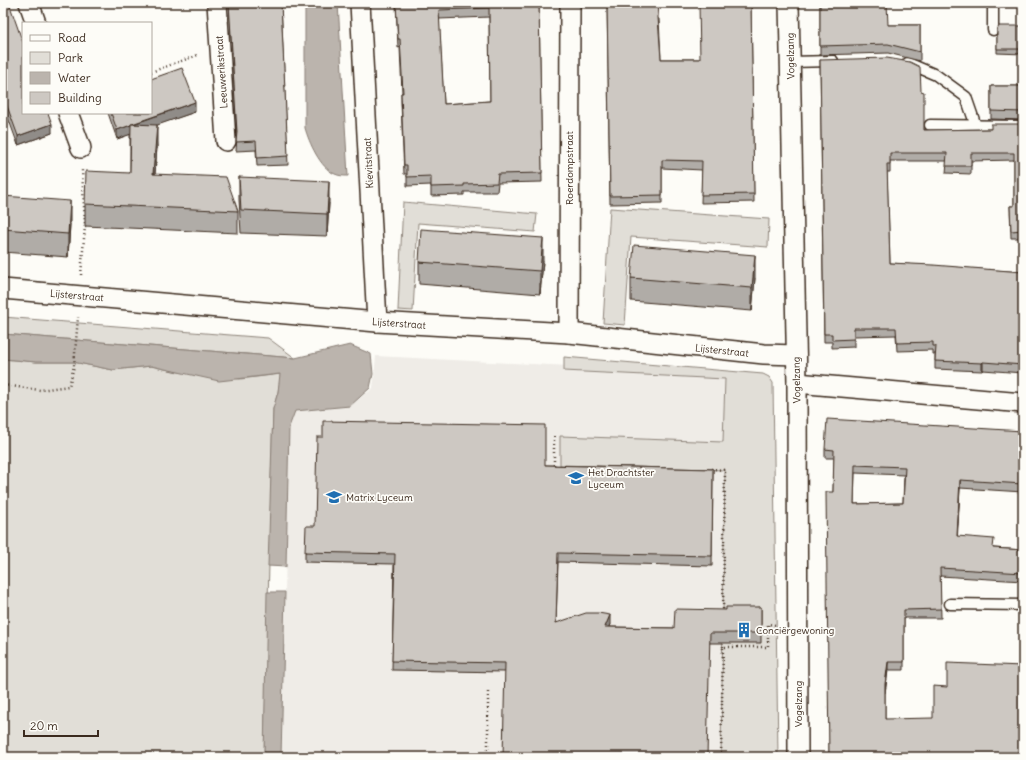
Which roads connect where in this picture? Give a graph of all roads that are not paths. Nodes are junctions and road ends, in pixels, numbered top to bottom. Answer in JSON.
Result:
{"nodes":[{"id":1,"x":29,"y":3,"type":"edge"},
{"id":2,"x":216,"y":3,"type":"edge"},
{"id":3,"x":360,"y":3,"type":"edge"},
{"id":4,"x":570,"y":3,"type":"edge"},
{"id":5,"x":789,"y":3,"type":"edge"},
{"id":6,"x":993,"y":3,"type":"edge"},
{"id":7,"x":36,"y":22,"type":"edge"},
{"id":8,"x":993,"y":30,"type":"dead end"},
{"id":9,"x":843,"y":60,"type":"edge"},
{"id":10,"x":790,"y":62,"type":"junction"},
{"id":11,"x":900,"y":62,"type":"edge"},
{"id":12,"x":68,"y":114,"type":"edge"},
{"id":13,"x":930,"y":125,"type":"dead end"},
{"id":14,"x":976,"y":126,"type":"junction"},
{"id":15,"x":1023,"y":126,"type":"edge"},
{"id":16,"x":226,"y":141,"type":"dead end"},
{"id":17,"x":81,"y":148,"type":"road end"},
{"id":18,"x":3,"y":289,"type":"edge"},
{"id":19,"x":377,"y":322,"type":"junction"},
{"id":20,"x":569,"y":333,"type":"junction"},
{"id":21,"x":796,"y":355,"type":"junction"},
{"id":22,"x":797,"y":383,"type":"junction"},
{"id":23,"x":1023,"y":403,"type":"edge"},
{"id":24,"x":950,"y":604,"type":"dead end"},
{"id":25,"x":1023,"y":606,"type":"edge"},
{"id":26,"x":798,"y":757,"type":"edge"}],
"edges":[{"from":1,"to":7,"type":"street"},
{"from":2,"to":16,"type":"street","name":"Leeuwerikstraat"},
{"from":3,"to":19,"type":"street","name":"Kievitstraat"},
{"from":4,"to":20,"type":"street","name":"Roerdompstraat"},
{"from":5,"to":10,"type":"street","name":"Vogelzang"},
{"from":6,"to":8,"type":"lane"},
{"from":9,"to":10,"type":"lane"},
{"from":10,"to":21,"type":"street","name":"Vogelzang"},
{"from":11,"to":14,"type":"lane"},
{"from":12,"to":17,"type":"street"},
{"from":13,"to":14,"type":"lane"},
{"from":14,"to":15,"type":"lane"},
{"from":18,"to":19,"type":"street","name":"Lijsterstraat"},
{"from":19,"to":20,"type":"street","name":"Lijsterstraat"},
{"from":20,"to":21,"type":"street","name":"Lijsterstraat"},
{"from":21,"to":22,"type":"street","name":"Vogelzang"},
{"from":22,"to":23,"type":"street"},
{"from":22,"to":26,"type":"street","name":"Vogelzang"},
{"from":24,"to":25,"type":"lane"}]}
